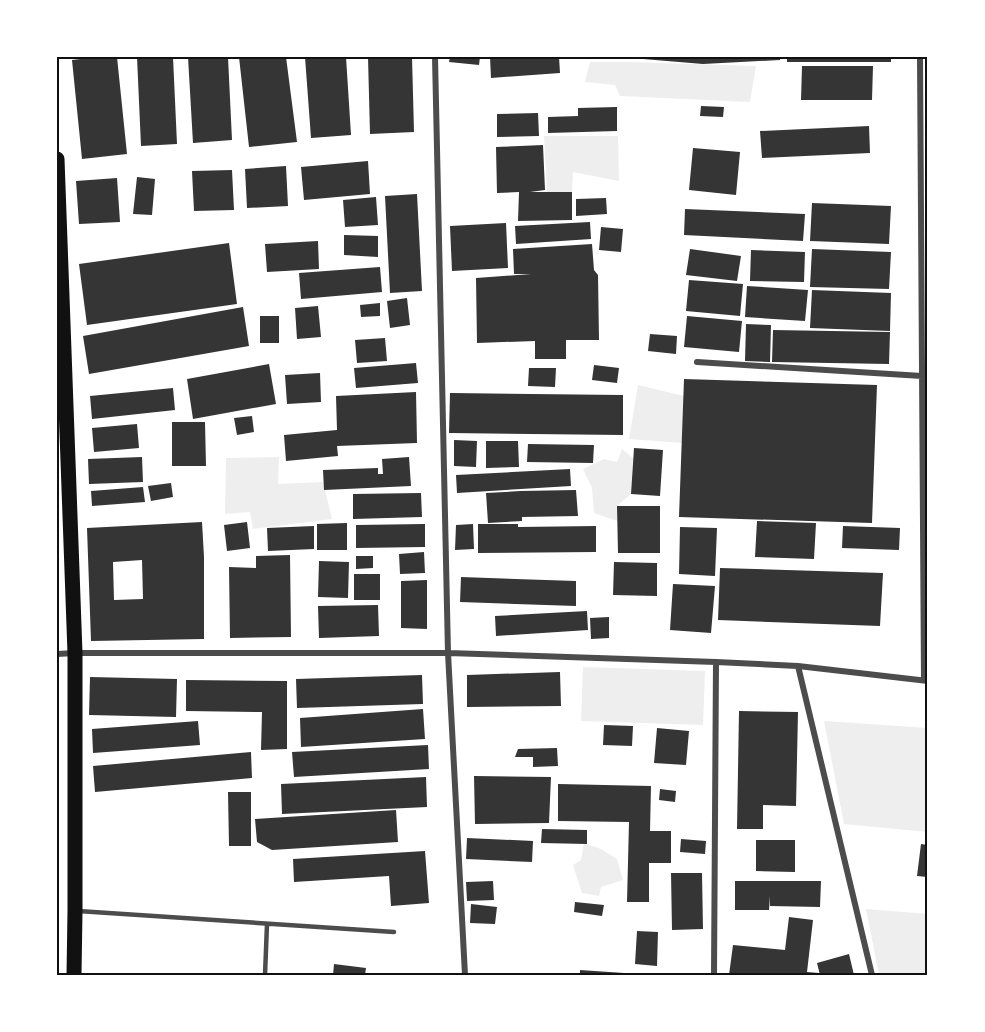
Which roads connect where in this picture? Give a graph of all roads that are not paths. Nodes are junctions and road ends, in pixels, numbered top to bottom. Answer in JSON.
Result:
{"nodes":[{"id":1,"x":435,"y":57,"type":"edge"},
{"id":2,"x":920,"y":57,"type":"edge"},
{"id":3,"x":57,"y":159,"type":"edge"},
{"id":4,"x":697,"y":362,"type":"dead end"},
{"id":5,"x":922,"y":376,"type":"junction"},
{"id":6,"x":75,"y":653,"type":"junction"},
{"id":7,"x":448,"y":653,"type":"junction"},
{"id":8,"x":57,"y":654,"type":"edge"},
{"id":9,"x":716,"y":662,"type":"junction"},
{"id":10,"x":798,"y":666,"type":"junction"},
{"id":11,"x":926,"y":680,"type":"edge"},
{"id":12,"x":75,"y":911,"type":"junction"},
{"id":13,"x":267,"y":924,"type":"junction"},
{"id":14,"x":394,"y":932,"type":"dead end"},
{"id":15,"x":74,"y":975,"type":"edge"},
{"id":16,"x":265,"y":975,"type":"edge"},
{"id":17,"x":465,"y":975,"type":"edge"},
{"id":18,"x":714,"y":975,"type":"edge"},
{"id":19,"x":872,"y":975,"type":"edge"}],
"edges":[{"from":1,"to":7,"type":"street"},
{"from":2,"to":5,"type":"street"},
{"from":3,"to":6,"type":"main road"},
{"from":4,"to":5,"type":"street"},
{"from":5,"to":11,"type":"street"},
{"from":6,"to":7,"type":"street"},
{"from":6,"to":8,"type":"street"},
{"from":6,"to":12,"type":"main road"},
{"from":7,"to":9,"type":"street"},
{"from":7,"to":17,"type":"street"},
{"from":9,"to":10,"type":"street"},
{"from":9,"to":18,"type":"street"},
{"from":10,"to":11,"type":"street"},
{"from":10,"to":19,"type":"street"},
{"from":12,"to":13,"type":"lane"},
{"from":12,"to":15,"type":"main road"},
{"from":13,"to":14,"type":"lane"},
{"from":13,"to":16,"type":"lane"}]}
